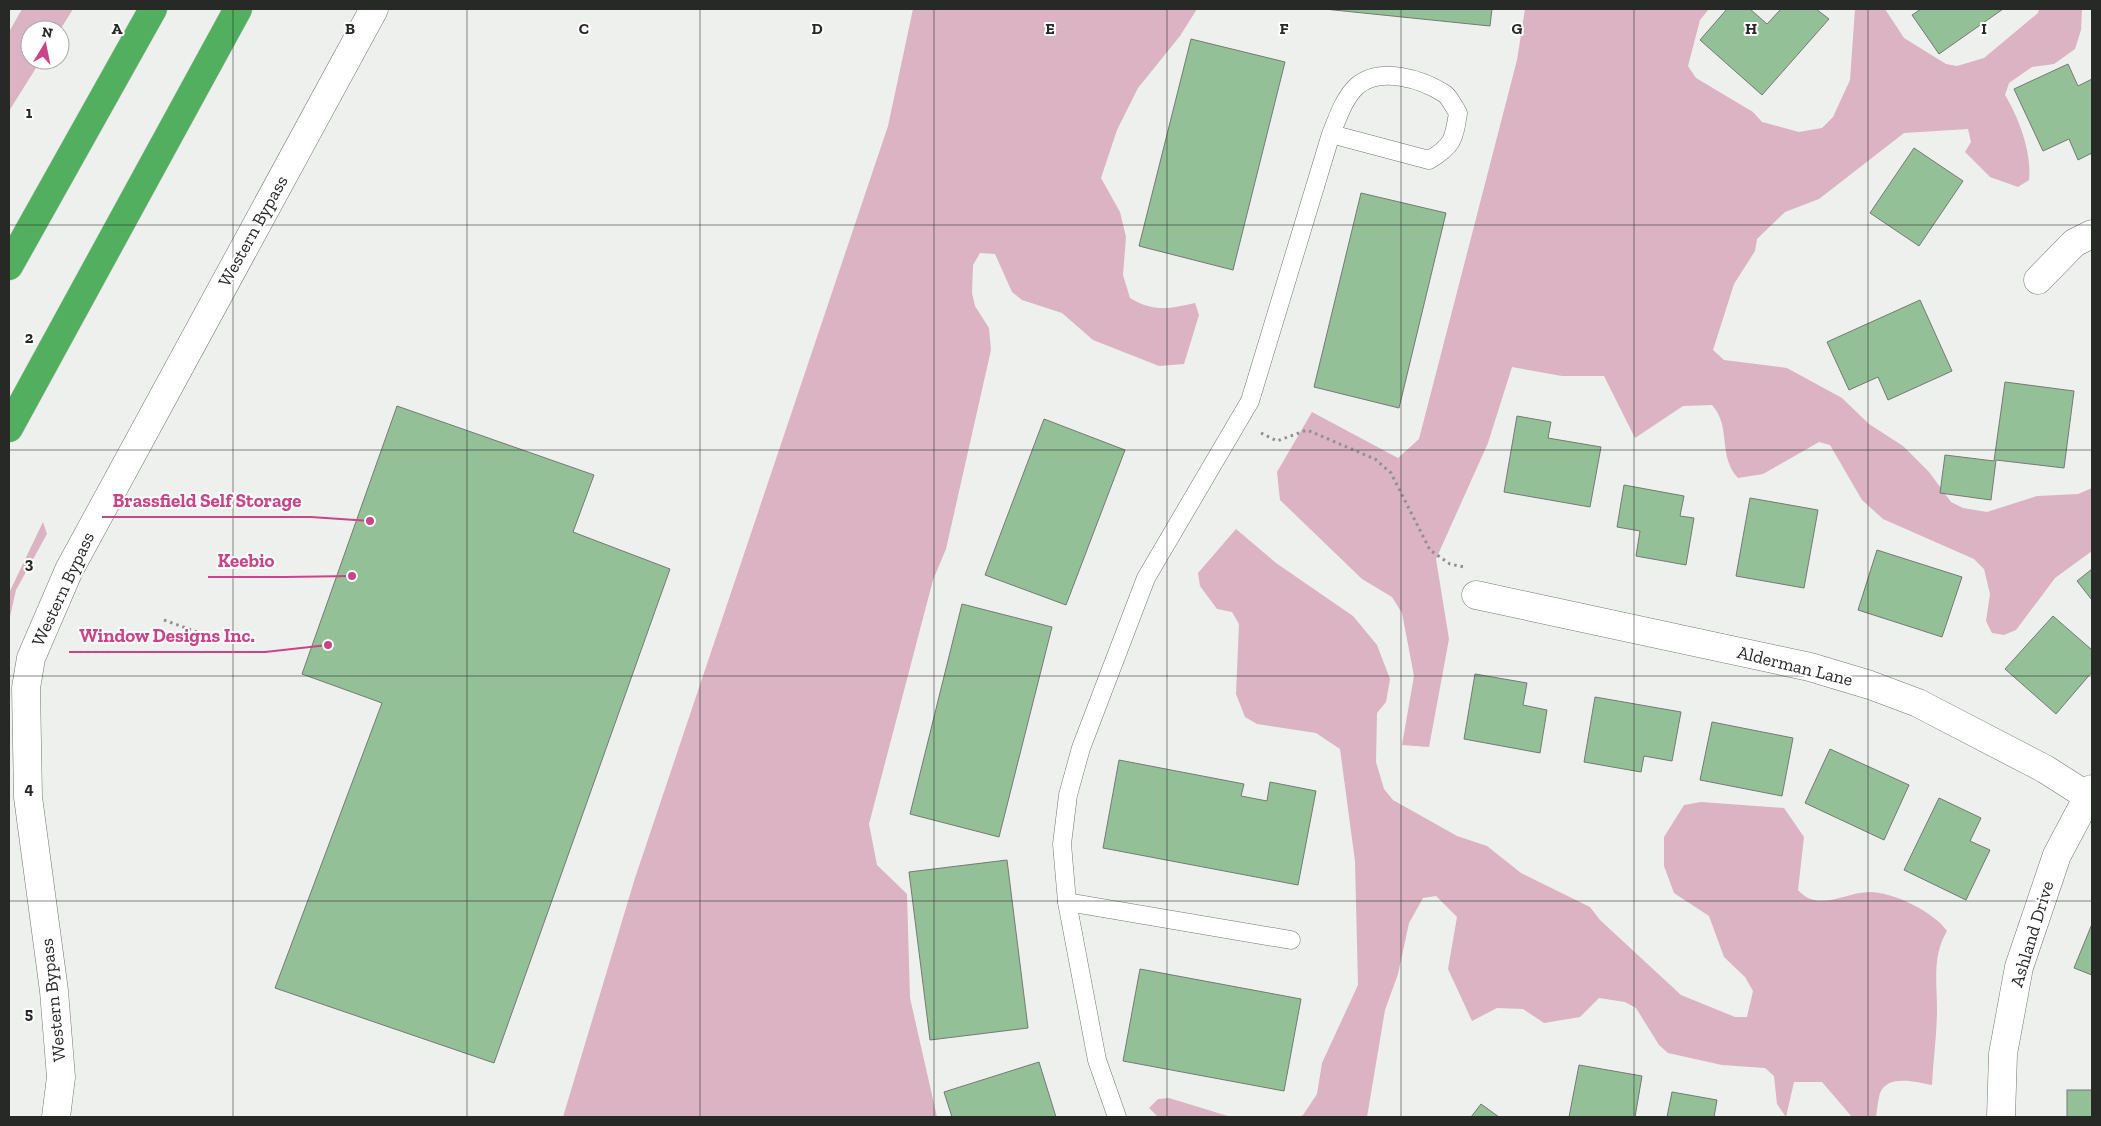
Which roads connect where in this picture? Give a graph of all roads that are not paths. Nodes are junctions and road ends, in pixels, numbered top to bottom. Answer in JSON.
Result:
{"nodes":[{"id":1,"x":153,"y":9,"type":"edge"},
{"id":2,"x":238,"y":9,"type":"edge"},
{"id":3,"x":374,"y":9,"type":"edge"},
{"id":4,"x":1331,"y":134,"type":"junction"},
{"id":5,"x":2092,"y":234,"type":"edge"},
{"id":6,"x":9,"y":266,"type":"edge"},
{"id":7,"x":2038,"y":280,"type":"dead end"},
{"id":8,"x":9,"y":428,"type":"edge"},
{"id":9,"x":1476,"y":595,"type":"dead end"},
{"id":10,"x":2090,"y":795,"type":"edge"},
{"id":11,"x":1067,"y":902,"type":"junction"},
{"id":12,"x":1291,"y":940,"type":"dead end"},
{"id":13,"x":56,"y":1117,"type":"edge"},
{"id":14,"x":1117,"y":1117,"type":"edge"},
{"id":15,"x":2000,"y":1117,"type":"edge"}],
"edges":[{"from":1,"to":6,"type":"highway"},
{"from":2,"to":8,"type":"highway"},
{"from":3,"to":13,"type":"street","name":"Western Bypass"},
{"from":4,"to":4,"type":"lane"},
{"from":4,"to":11,"type":"lane"},
{"from":5,"to":7,"type":"street"},
{"from":9,"to":10,"type":"street","name":"Alderman Lane"},
{"from":10,"to":15,"type":"street","name":"Ashland Drive"},
{"from":11,"to":12,"type":"lane"},
{"from":11,"to":14,"type":"lane"}]}
